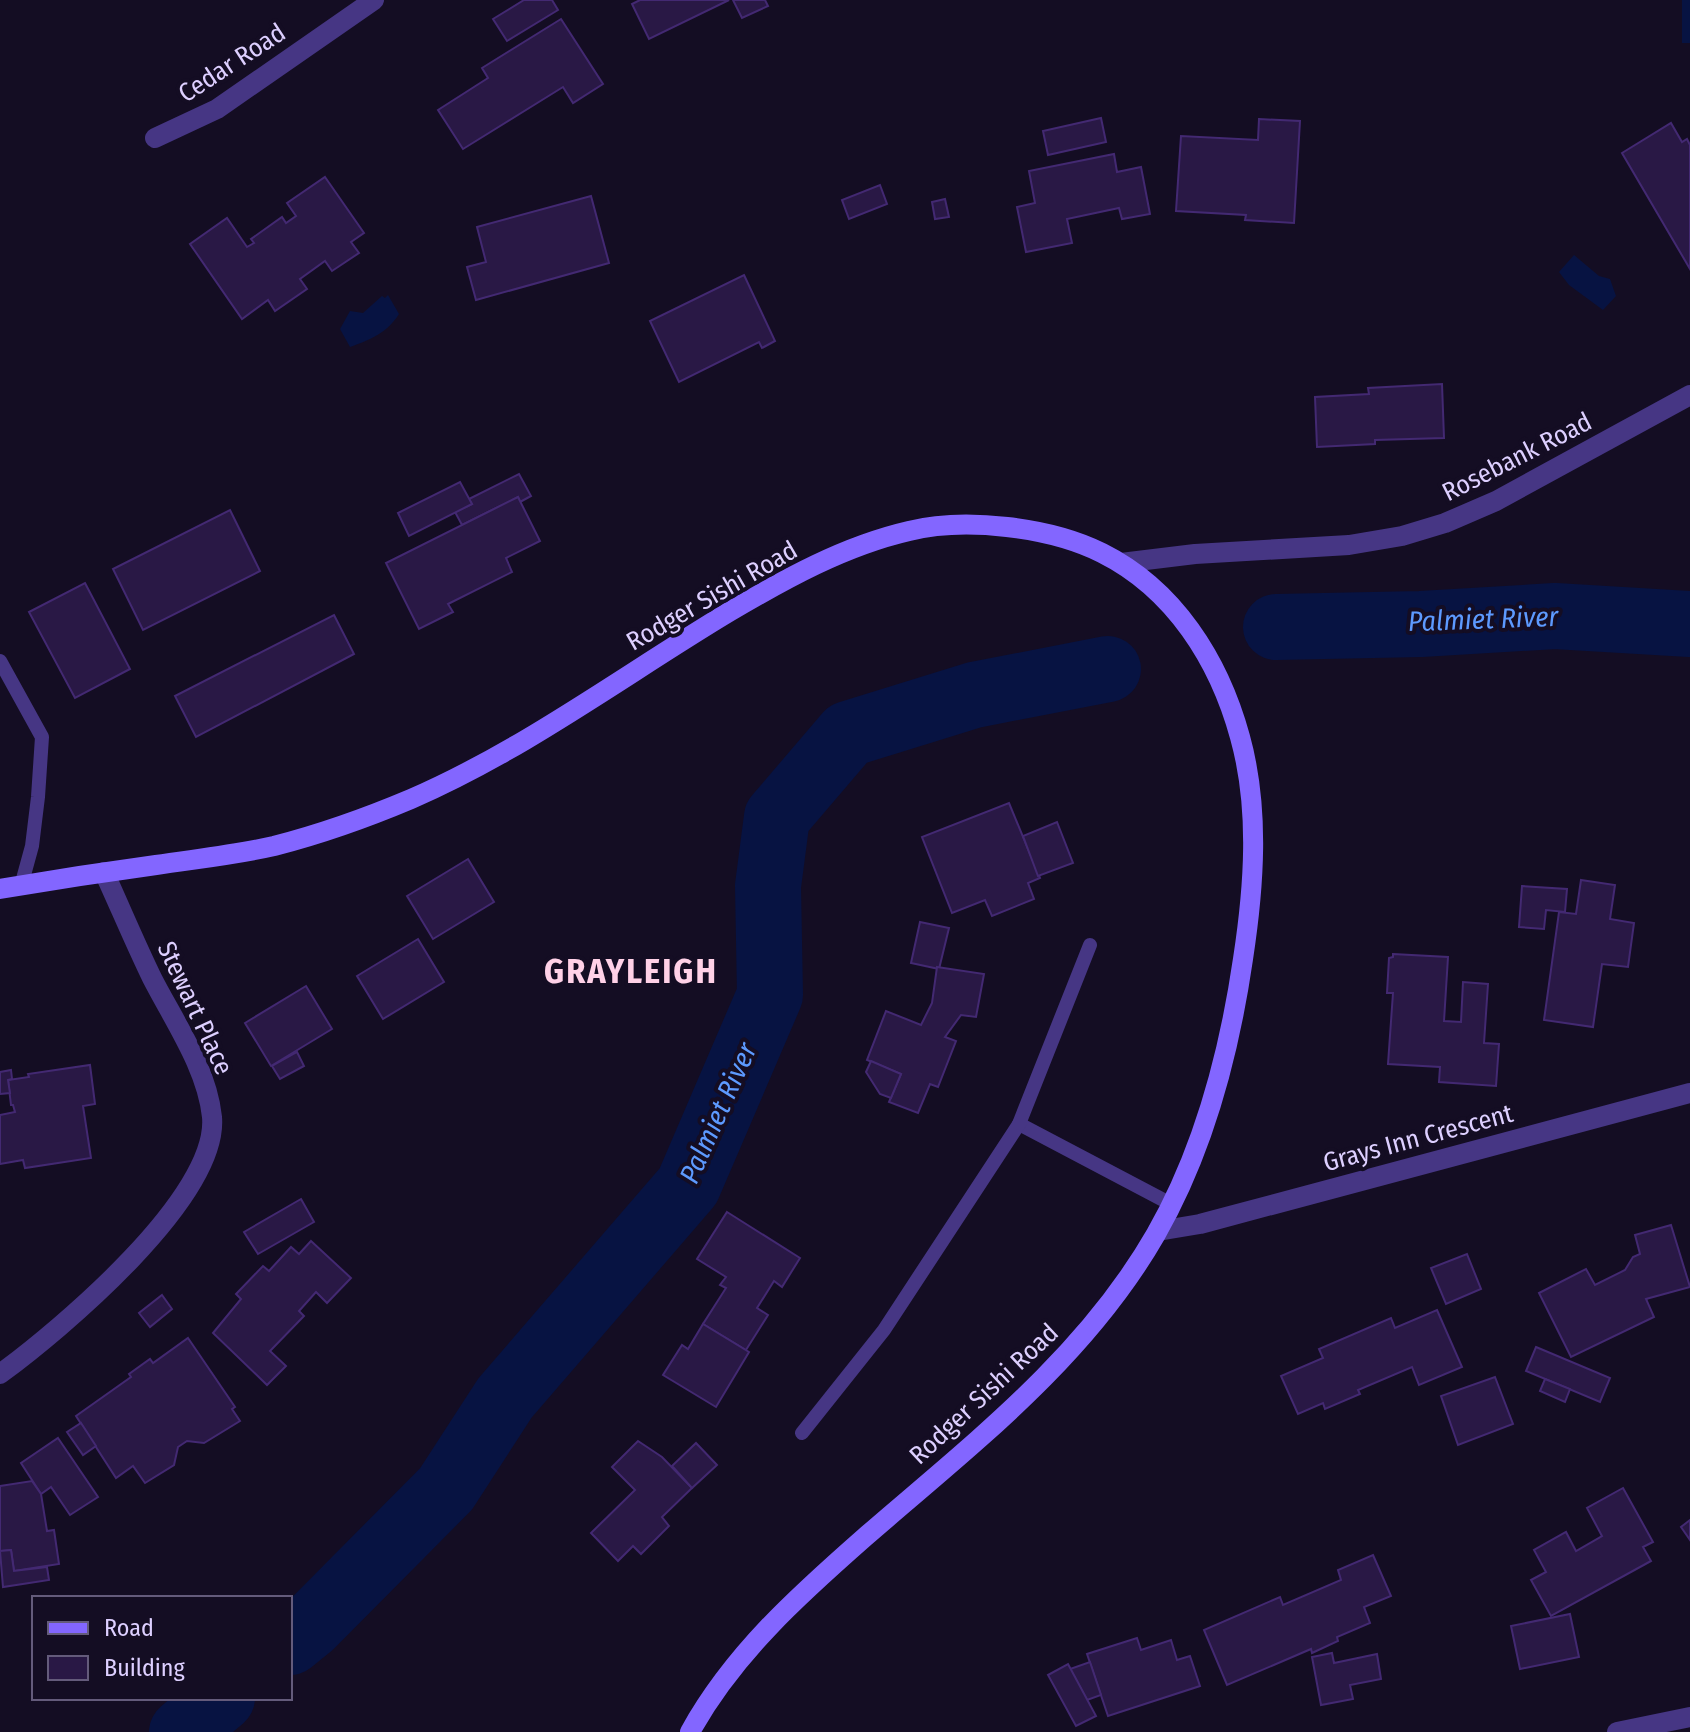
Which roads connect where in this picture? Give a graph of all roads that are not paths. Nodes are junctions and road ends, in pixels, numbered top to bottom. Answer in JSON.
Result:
{"nodes":[{"id":1,"x":374,"y":0,"type":"edge"},
{"id":2,"x":155,"y":138,"type":"dead end"},
{"id":3,"x":1690,"y":395,"type":"edge"},
{"id":4,"x":1121,"y":563,"type":"junction"},
{"id":5,"x":0,"y":661,"type":"edge"},
{"id":6,"x":104,"y":872,"type":"junction"},
{"id":7,"x":21,"y":886,"type":"junction"},
{"id":8,"x":0,"y":889,"type":"edge"},
{"id":9,"x":1090,"y":945,"type":"dead end"},
{"id":10,"x":1690,"y":1093,"type":"edge"},
{"id":11,"x":1019,"y":1124,"type":"junction"},
{"id":12,"x":1171,"y":1204,"type":"junction"},
{"id":13,"x":1158,"y":1231,"type":"junction"},
{"id":14,"x":0,"y":1374,"type":"edge"},
{"id":15,"x":802,"y":1433,"type":"dead end"},
{"id":16,"x":1690,"y":1717,"type":"edge"},
{"id":17,"x":690,"y":1732,"type":"edge"},
{"id":18,"x":1617,"y":1732,"type":"edge"}],
"edges":[{"from":1,"to":2,"type":"street","name":"Cedar Road"},
{"from":3,"to":4,"type":"street","name":"Rosebank Road"},
{"from":4,"to":6,"type":"main road","name":"Rodger Sishi Road"},
{"from":4,"to":12,"type":"main road","name":"Rodger Sishi Road"},
{"from":5,"to":7,"type":"lane"},
{"from":6,"to":7,"type":"main road","name":"Rodger Sishi Road"},
{"from":6,"to":14,"type":"street","name":"Stewart Place"},
{"from":7,"to":8,"type":"main road","name":"Rodger Sishi Road"},
{"from":9,"to":11,"type":"lane"},
{"from":10,"to":13,"type":"street","name":"Grays Inn Crescent"},
{"from":11,"to":12,"type":"lane"},
{"from":11,"to":15,"type":"lane"},
{"from":12,"to":13,"type":"main road","name":"Rodger Sishi Road"},
{"from":13,"to":17,"type":"main road","name":"Rodger Sishi Road"},
{"from":16,"to":18,"type":"street"}]}
